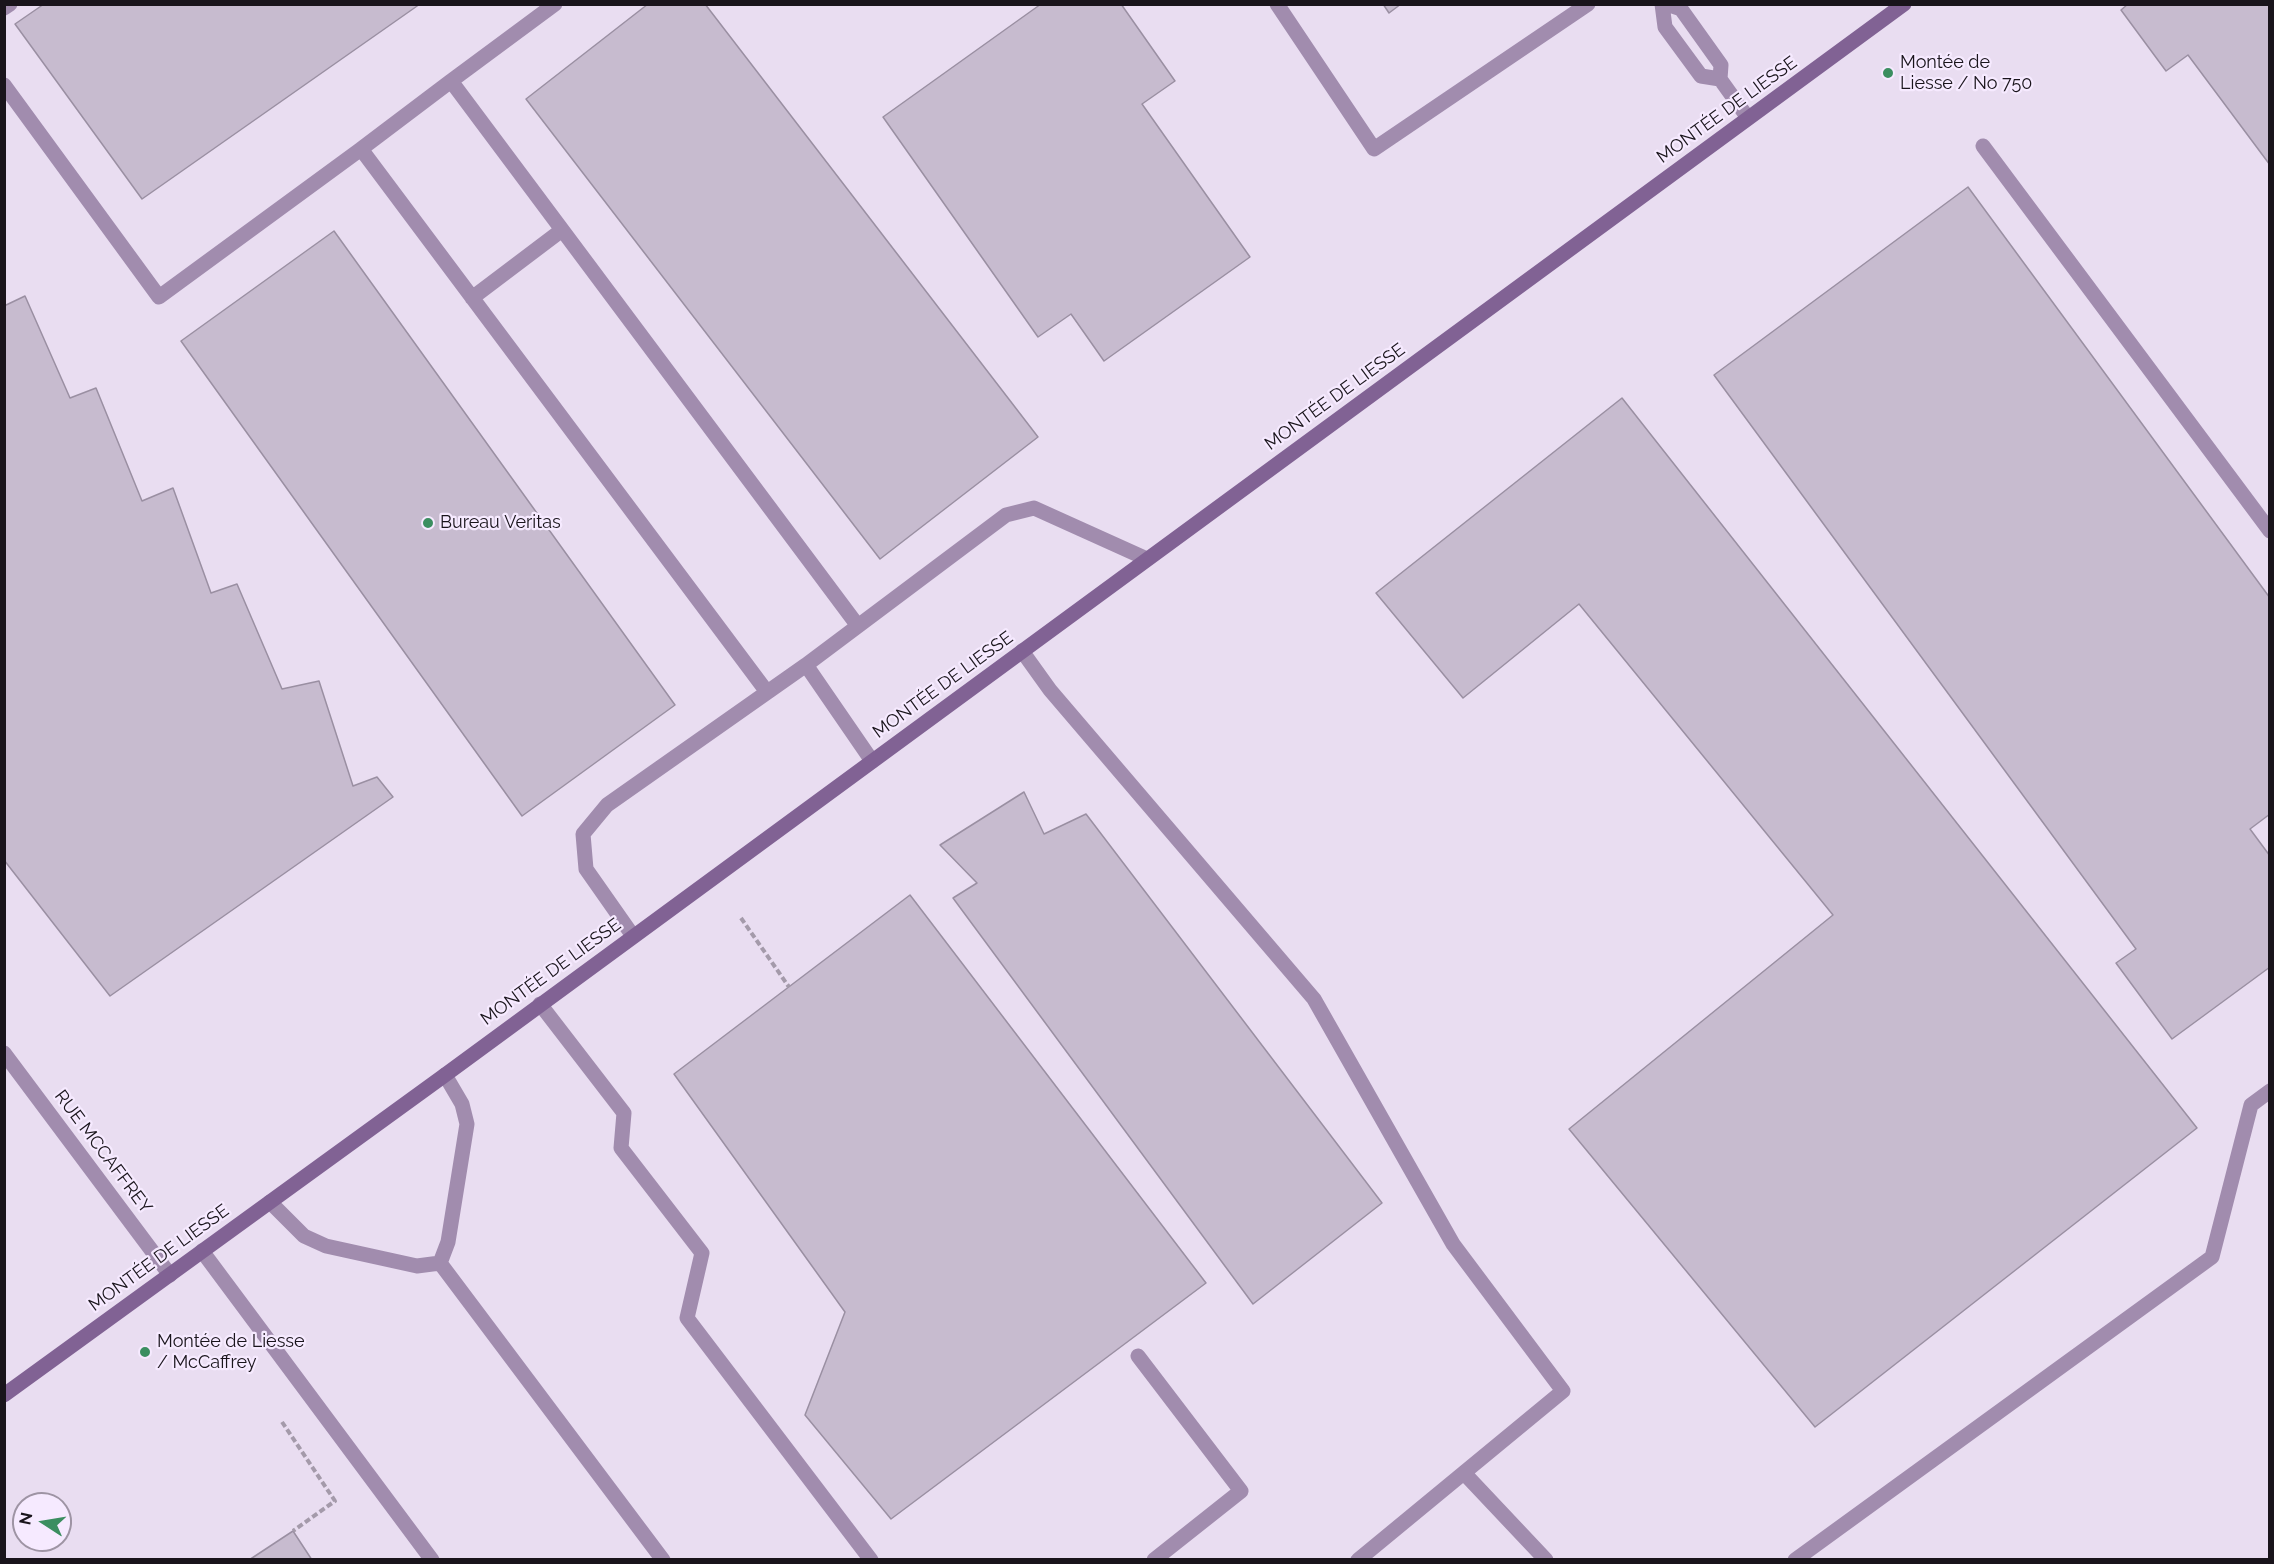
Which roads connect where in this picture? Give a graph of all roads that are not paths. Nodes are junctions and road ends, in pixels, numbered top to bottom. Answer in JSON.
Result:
{"nodes":[{"id":1,"x":10,"y":4,"type":"edge"},
{"id":2,"x":555,"y":4,"type":"edge"},
{"id":3,"x":1277,"y":4,"type":"edge"},
{"id":4,"x":1588,"y":4,"type":"edge"},
{"id":5,"x":1664,"y":4,"type":"edge"},
{"id":6,"x":1904,"y":4,"type":"edge"},
{"id":7,"x":4,"y":8,"type":"edge"},
{"id":8,"x":1720,"y":79,"type":"junction"},
{"id":9,"x":451,"y":81,"type":"junction"},
{"id":10,"x":4,"y":85,"type":"edge"},
{"id":11,"x":1748,"y":117,"type":"junction"},
{"id":12,"x":1983,"y":146,"type":"dead end"},
{"id":13,"x":361,"y":149,"type":"junction"},
{"id":14,"x":562,"y":230,"type":"junction"},
{"id":15,"x":472,"y":298,"type":"junction"},
{"id":16,"x":2270,"y":531,"type":"edge"},
{"id":17,"x":1147,"y":559,"type":"junction"},
{"id":18,"x":858,"y":626,"type":"junction"},
{"id":19,"x":1022,"y":651,"type":"junction"},
{"id":20,"x":806,"y":665,"type":"junction"},
{"id":21,"x":767,"y":692,"type":"junction"},
{"id":22,"x":872,"y":761,"type":"junction"},
{"id":23,"x":633,"y":936,"type":"junction"},
{"id":24,"x":540,"y":1004,"type":"junction"},
{"id":25,"x":4,"y":1053,"type":"edge"},
{"id":26,"x":445,"y":1075,"type":"junction"},
{"id":27,"x":2270,"y":1092,"type":"edge"},
{"id":28,"x":270,"y":1202,"type":"junction"},
{"id":29,"x":202,"y":1251,"type":"junction"},
{"id":30,"x":440,"y":1263,"type":"junction"},
{"id":31,"x":170,"y":1275,"type":"junction"},
{"id":32,"x":1138,"y":1356,"type":"dead end"},
{"id":33,"x":4,"y":1395,"type":"edge"},
{"id":34,"x":1464,"y":1473,"type":"junction"},
{"id":35,"x":432,"y":1560,"type":"edge"},
{"id":36,"x":663,"y":1560,"type":"edge"},
{"id":37,"x":871,"y":1560,"type":"edge"},
{"id":38,"x":1154,"y":1560,"type":"edge"},
{"id":39,"x":1358,"y":1560,"type":"edge"},
{"id":40,"x":1546,"y":1560,"type":"edge"},
{"id":41,"x":1795,"y":1560,"type":"edge"}],
"edges":[{"from":1,"to":7,"type":"street"},
{"from":2,"to":9,"type":"street"},
{"from":3,"to":4,"type":"street"},
{"from":5,"to":8,"type":"street"},
{"from":5,"to":8,"type":"street"},
{"from":6,"to":11,"type":"street","name":"MONTÉE DE LIESSE"},
{"from":8,"to":11,"type":"street"},
{"from":9,"to":13,"type":"street"},
{"from":9,"to":14,"type":"street"},
{"from":10,"to":13,"type":"street"},
{"from":11,"to":17,"type":"street","name":"MONTÉE DE LIESSE"},
{"from":12,"to":16,"type":"street"},
{"from":13,"to":15,"type":"street"},
{"from":14,"to":15,"type":"street"},
{"from":14,"to":18,"type":"street"},
{"from":15,"to":21,"type":"street"},
{"from":17,"to":18,"type":"street"},
{"from":17,"to":19,"type":"street","name":"MONTÉE DE LIESSE"},
{"from":18,"to":20,"type":"street"},
{"from":19,"to":22,"type":"street","name":"MONTÉE DE LIESSE"},
{"from":19,"to":34,"type":"street"},
{"from":20,"to":21,"type":"street"},
{"from":20,"to":22,"type":"street"},
{"from":21,"to":23,"type":"street"},
{"from":22,"to":23,"type":"street","name":"MONTÉE DE LIESSE"},
{"from":23,"to":24,"type":"street","name":"MONTÉE DE LIESSE"},
{"from":24,"to":26,"type":"street","name":"MONTÉE DE LIESSE"},
{"from":24,"to":37,"type":"street"},
{"from":25,"to":31,"type":"street","name":"RUE MCCAFFREY"},
{"from":26,"to":28,"type":"street","name":"MONTÉE DE LIESSE"},
{"from":26,"to":30,"type":"street"},
{"from":27,"to":41,"type":"street"},
{"from":28,"to":29,"type":"street","name":"MONTÉE DE LIESSE"},
{"from":28,"to":30,"type":"street"},
{"from":29,"to":31,"type":"street","name":"MONTÉE DE LIESSE"},
{"from":29,"to":35,"type":"street"},
{"from":30,"to":36,"type":"street"},
{"from":31,"to":33,"type":"street","name":"MONTÉE DE LIESSE"},
{"from":32,"to":38,"type":"street"},
{"from":34,"to":39,"type":"street"},
{"from":34,"to":40,"type":"street"}]}
